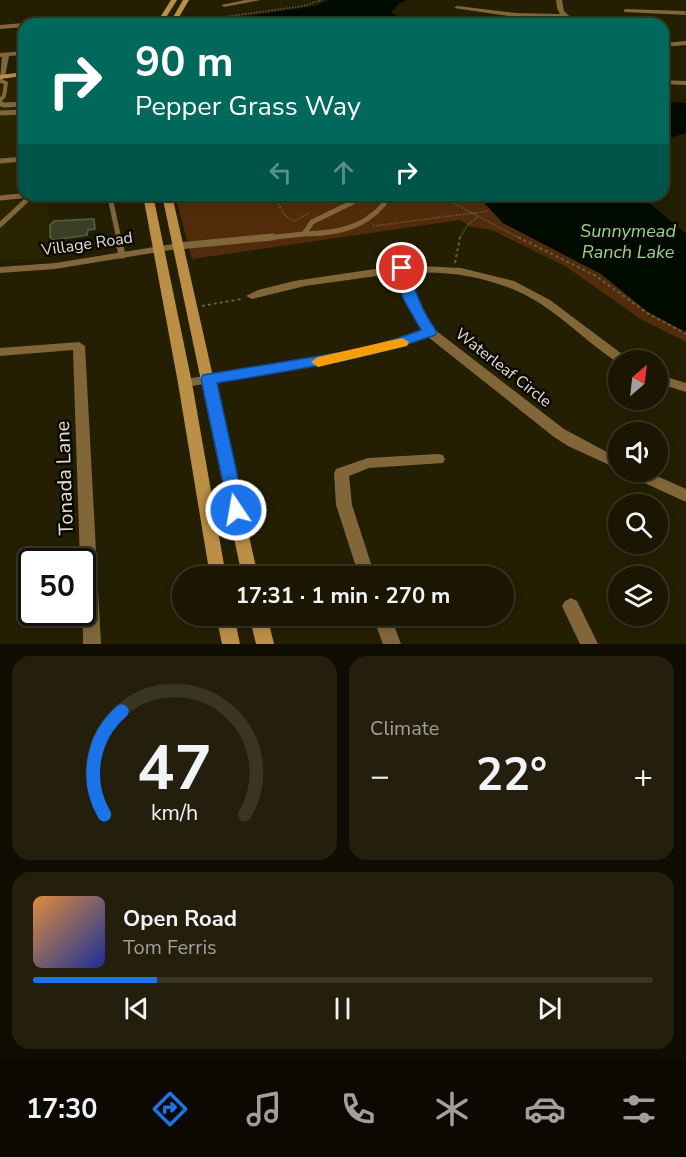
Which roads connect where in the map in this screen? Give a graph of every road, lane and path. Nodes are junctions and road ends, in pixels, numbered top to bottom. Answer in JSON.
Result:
{"nodes":[{"id":1,"x":174,"y":0,"type":"edge"},
{"id":2,"x":186,"y":0,"type":"edge"},
{"id":3,"x":258,"y":0,"type":"edge"},
{"id":4,"x":322,"y":0,"type":"edge"},
{"id":5,"x":559,"y":0,"type":"edge"},
{"id":6,"x":244,"y":1,"type":"edge"},
{"id":7,"x":224,"y":5,"type":"dead end"},
{"id":8,"x":457,"y":8,"type":"dead end"},
{"id":9,"x":626,"y":11,"type":"dead end"},
{"id":10,"x":685,"y":11,"type":"edge"},
{"id":11,"x":564,"y":15,"type":"junction"},
{"id":12,"x":163,"y":18,"type":"edge"},
{"id":13,"x":176,"y":18,"type":"edge"},
{"id":14,"x":216,"y":18,"type":"edge"},
{"id":15,"x":568,"y":18,"type":"edge"},
{"id":16,"x":18,"y":26,"type":"edge"},
{"id":17,"x":0,"y":27,"type":"edge"},
{"id":18,"x":686,"y":43,"type":"edge"},
{"id":19,"x":669,"y":44,"type":"edge"},
{"id":20,"x":18,"y":54,"type":"edge"},
{"id":21,"x":3,"y":55,"type":"edge"},
{"id":22,"x":18,"y":75,"type":"edge"},
{"id":23,"x":1,"y":79,"type":"edge"},
{"id":24,"x":669,"y":82,"type":"edge"},
{"id":25,"x":686,"y":83,"type":"edge"},
{"id":26,"x":18,"y":105,"type":"edge"},
{"id":27,"x":1,"y":106,"type":"edge"},
{"id":28,"x":18,"y":110,"type":"edge"},
{"id":29,"x":18,"y":160,"type":"edge"},
{"id":30,"x":0,"y":161,"type":"edge"},
{"id":31,"x":18,"y":197,"type":"edge"},
{"id":32,"x":0,"y":198,"type":"edge"},
{"id":33,"x":26,"y":201,"type":"edge"},
{"id":34,"x":149,"y":201,"type":"edge"},
{"id":35,"x":168,"y":201,"type":"edge"},
{"id":36,"x":277,"y":201,"type":"edge"},
{"id":37,"x":353,"y":201,"type":"edge"},
{"id":38,"x":384,"y":201,"type":"edge"},
{"id":39,"x":449,"y":201,"type":"edge"},
{"id":40,"x":111,"y":202,"type":"dead end"},
{"id":41,"x":313,"y":211,"type":"dead end"},
{"id":42,"x":489,"y":211,"type":"dead end"},
{"id":43,"x":472,"y":213,"type":"junction"},
{"id":44,"x":477,"y":217,"type":"junction"},
{"id":45,"x":0,"y":225,"type":"edge"},
{"id":46,"x":367,"y":227,"type":"dead end"},
{"id":47,"x":304,"y":234,"type":"junction"},
{"id":48,"x":179,"y":246,"type":"junction"},
{"id":49,"x":159,"y":249,"type":"junction"},
{"id":50,"x":122,"y":255,"type":"junction"},
{"id":51,"x":455,"y":263,"type":"dead end"},
{"id":52,"x":402,"y":268,"type":"junction"},
{"id":53,"x":0,"y":270,"type":"edge"},
{"id":54,"x":252,"y":296,"type":"joint"},
{"id":55,"x":193,"y":308,"type":"junction"},
{"id":56,"x":430,"y":332,"type":"junction"},
{"id":57,"x":686,"y":334,"type":"edge"},
{"id":58,"x":609,"y":350,"type":"edge"},
{"id":59,"x":0,"y":352,"type":"edge"},
{"id":60,"x":209,"y":379,"type":"junction"},
{"id":61,"x":668,"y":382,"type":"edge"},
{"id":62,"x":185,"y":383,"type":"junction"},
{"id":63,"x":686,"y":388,"type":"edge"},
{"id":64,"x":438,"y":459,"type":"dead end"},
{"id":65,"x":608,"y":459,"type":"edge"},
{"id":66,"x":656,"y":482,"type":"edge"},
{"id":67,"x":686,"y":496,"type":"edge"},
{"id":68,"x":216,"y":566,"type":"edge"},
{"id":69,"x":248,"y":566,"type":"edge"},
{"id":70,"x":364,"y":566,"type":"edge"},
{"id":71,"x":571,"y":606,"type":"dead end"},
{"id":72,"x":227,"y":626,"type":"edge"},
{"id":73,"x":260,"y":626,"type":"edge"},
{"id":74,"x":385,"y":626,"type":"edge"},
{"id":75,"x":92,"y":644,"type":"edge"},
{"id":76,"x":231,"y":644,"type":"edge"},
{"id":77,"x":264,"y":644,"type":"edge"},
{"id":78,"x":392,"y":644,"type":"edge"},
{"id":79,"x":589,"y":644,"type":"edge"}],
"edges":[{"from":1,"to":12,"type":"main road"},
{"from":2,"to":13,"type":"main road"},
{"from":3,"to":6,"type":"street"},
{"from":4,"to":14,"type":"path"},
{"from":5,"to":11,"type":"street"},
{"from":6,"to":7,"type":"street"},
{"from":8,"to":11,"type":"street"},
{"from":9,"to":10,"type":"street"},
{"from":11,"to":15,"type":"street"},
{"from":16,"to":17,"type":"street"},
{"from":18,"to":19,"type":"street"},
{"from":20,"to":21,"type":"street"},
{"from":21,"to":23,"type":"street"},
{"from":22,"to":23,"type":"main road"},
{"from":23,"to":27,"type":"lane"},
{"from":24,"to":25,"type":"street"},
{"from":26,"to":27,"type":"lane"},
{"from":27,"to":28,"type":"lane"},
{"from":29,"to":30,"type":"lane"},
{"from":31,"to":32,"type":"lane"},
{"from":33,"to":45,"type":"lane"},
{"from":34,"to":49,"type":"main road"},
{"from":35,"to":48,"type":"main road"},
{"from":36,"to":41,"type":"path"},
{"from":37,"to":47,"type":"lane"},
{"from":38,"to":47,"type":"lane"},
{"from":39,"to":43,"type":"path"},
{"from":40,"to":50,"type":"lane"},
{"from":42,"to":43,"type":"path"},
{"from":43,"to":44,"type":"path"},
{"from":43,"to":46,"type":"path"},
{"from":44,"to":51,"type":"path"},
{"from":44,"to":57,"type":"path"},
{"from":47,"to":48,"type":"lane"},
{"from":48,"to":49,"type":"street","name":"Village Road"},
{"from":48,"to":55,"type":"main road"},
{"from":49,"to":50,"type":"street","name":"Village Road"},
{"from":49,"to":62,"type":"main road"},
{"from":50,"to":53,"type":"street","name":"Village Road"},
{"from":52,"to":54,"type":"street"},
{"from":52,"to":56,"type":"street","name":"Waterleaf Circle"},
{"from":52,"to":58,"type":"street"},
{"from":54,"to":55,"type":"path"},
{"from":55,"to":60,"type":"main road"},
{"from":56,"to":60,"type":"street"},
{"from":56,"to":65,"type":"street","name":"Waterleaf Circle"},
{"from":59,"to":75,"type":"street","name":"Tonada Lane"},
{"from":60,"to":62,"type":"street"},
{"from":60,"to":69,"type":"main road"},
{"from":61,"to":63,"type":"street"},
{"from":62,"to":68,"type":"main road"},
{"from":64,"to":70,"type":"street"},
{"from":66,"to":67,"type":"street"},
{"from":71,"to":79,"type":"street"},
{"from":72,"to":76,"type":"main road"},
{"from":73,"to":77,"type":"main road"},
{"from":74,"to":78,"type":"street"}]}
